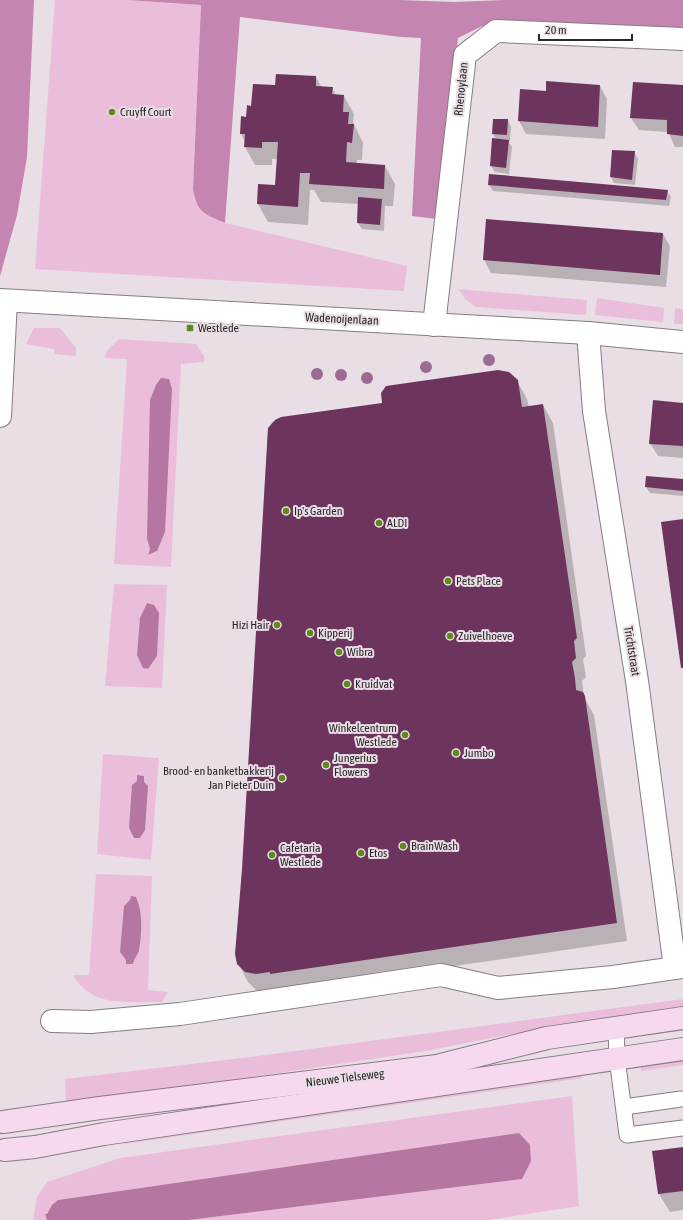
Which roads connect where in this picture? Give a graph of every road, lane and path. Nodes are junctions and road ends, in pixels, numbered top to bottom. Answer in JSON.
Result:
{"nodes":[{"id":1,"x":683,"y":39,"type":"edge"},
{"id":2,"x":3,"y":300,"type":"edge"},
{"id":3,"x":434,"y":325,"type":"junction"},
{"id":4,"x":588,"y":333,"type":"junction"},
{"id":5,"x":683,"y":342,"type":"edge"},
{"id":6,"x":0,"y":416,"type":"edge"},
{"id":7,"x":679,"y":968,"type":"edge"},
{"id":8,"x":683,"y":1018,"type":"edge"},
{"id":9,"x":52,"y":1021,"type":"dead end"},
{"id":10,"x":616,"y":1027,"type":"junction"},
{"id":11,"x":683,"y":1049,"type":"edge"},
{"id":12,"x":617,"y":1058,"type":"junction"},
{"id":13,"x":681,"y":1099,"type":"dead end"},
{"id":14,"x":624,"y":1107,"type":"junction"},
{"id":15,"x":2,"y":1119,"type":"edge"},
{"id":16,"x":683,"y":1128,"type":"edge"},
{"id":17,"x":2,"y":1156,"type":"edge"}],
"edges":[{"from":1,"to":3,"type":"street","name":"Rhenoylaan"},
{"from":2,"to":3,"type":"street","name":"Wadenoijenlaan"},
{"from":2,"to":6,"type":"street"},
{"from":3,"to":4,"type":"street","name":"Wadenoijenlaan"},
{"from":4,"to":5,"type":"street","name":"Wadenoijenlaan"},
{"from":4,"to":7,"type":"street","name":"Trichtstraat"},
{"from":7,"to":9,"type":"street"},
{"from":8,"to":10,"type":"main road","name":"Nieuwe Tielseweg"},
{"from":10,"to":12,"type":"lane"},
{"from":10,"to":15,"type":"main road","name":"Nieuwe Tielseweg"},
{"from":11,"to":12,"type":"main road","name":"Nieuwe Tielseweg"},
{"from":12,"to":14,"type":"lane"},
{"from":12,"to":17,"type":"main road","name":"Nieuwe Tielseweg"},
{"from":13,"to":14,"type":"lane"},
{"from":14,"to":16,"type":"lane"},
{"from":15,"to":17,"type":"main road"}]}
